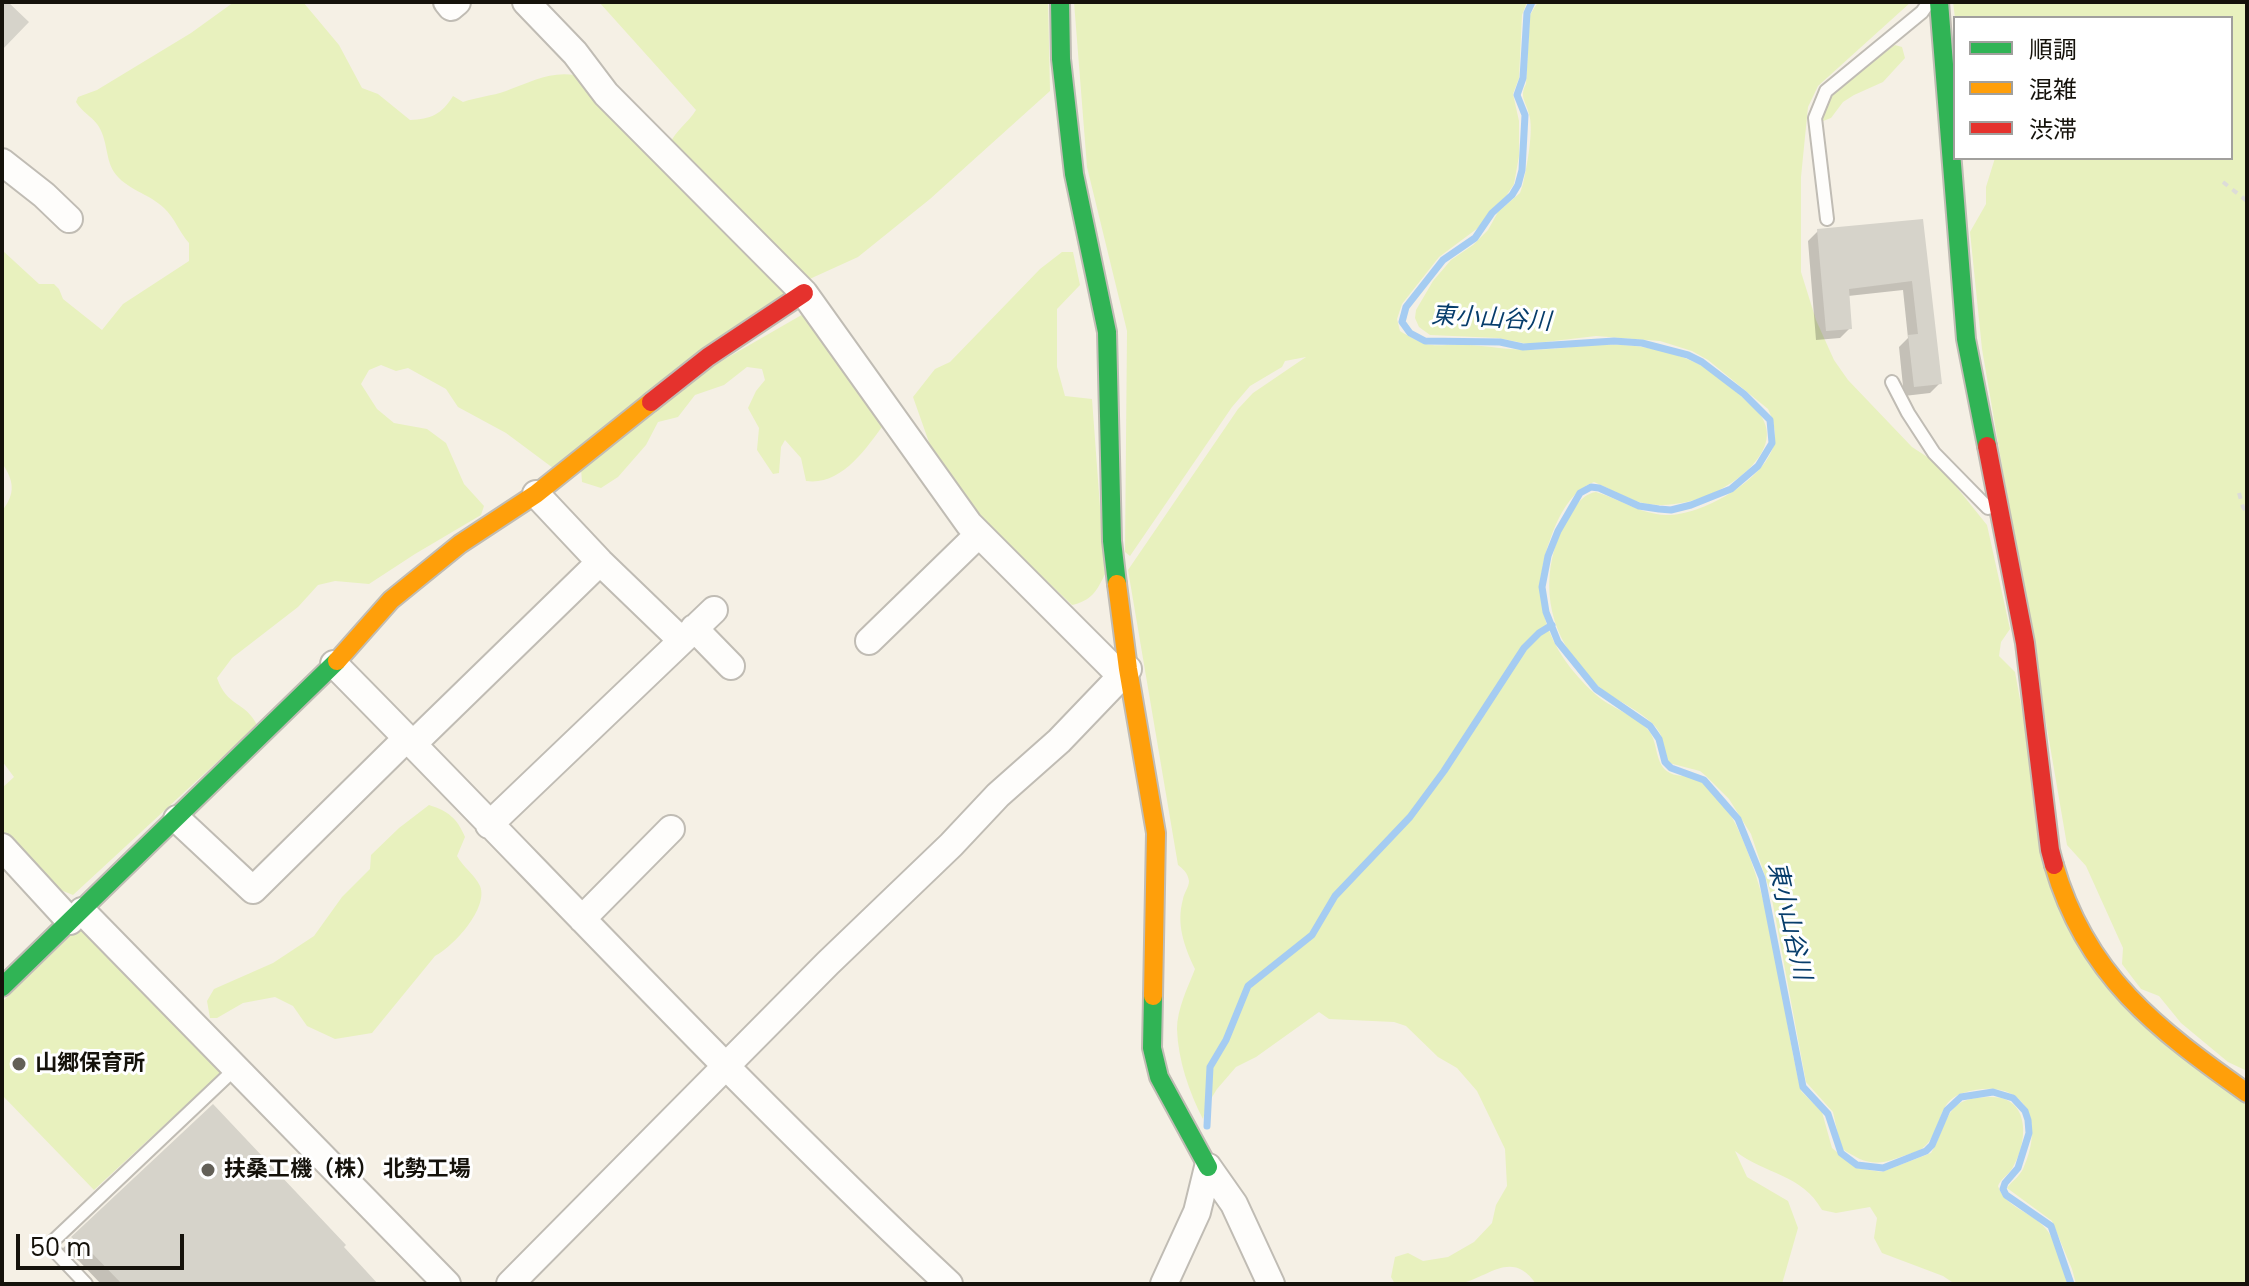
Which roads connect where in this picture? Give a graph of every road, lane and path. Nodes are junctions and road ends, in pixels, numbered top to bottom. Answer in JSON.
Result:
{"nodes":[{"id":1,"x":447,"y":2,"type":"edge"},
{"id":2,"x":457,"y":2,"type":"edge"},
{"id":3,"x":526,"y":2,"type":"edge"},
{"id":4,"x":1060,"y":2,"type":"edge"},
{"id":5,"x":1929,"y":2,"type":"edge"},
{"id":6,"x":1939,"y":2,"type":"edge"},
{"id":7,"x":2,"y":162,"type":"edge"},
{"id":8,"x":2223,"y":182,"type":"dead end"},
{"id":9,"x":2247,"y":201,"type":"edge"},
{"id":10,"x":69,"y":219,"type":"dead end"},
{"id":11,"x":1827,"y":219,"type":"dead end"},
{"id":12,"x":804,"y":293,"type":"junction"},
{"id":13,"x":1892,"y":382,"type":"dead end"},
{"id":14,"x":2239,"y":493,"type":"dead end"},
{"id":15,"x":536,"y":494,"type":"junction"},
{"id":16,"x":2247,"y":512,"type":"edge"},
{"id":17,"x":2004,"y":524,"type":"junction"},
{"id":18,"x":979,"y":534,"type":"junction"},
{"id":19,"x":600,"y":562,"type":"junction"},
{"id":20,"x":714,"y":610,"type":"dead end"},
{"id":21,"x":687,"y":634,"type":"junction"},
{"id":22,"x":869,"y":641,"type":"dead end"},
{"id":23,"x":334,"y":664,"type":"junction"},
{"id":24,"x":731,"y":666,"type":"dead end"},
{"id":25,"x":1125,"y":673,"type":"junction"},
{"id":26,"x":410,"y":741,"type":"junction"},
{"id":27,"x":177,"y":819,"type":"junction"},
{"id":28,"x":489,"y":825,"type":"junction"},
{"id":29,"x":671,"y":829,"type":"dead end"},
{"id":30,"x":2,"y":847,"type":"edge"},
{"id":31,"x":76,"y":916,"type":"junction"},
{"id":32,"x":582,"y":919,"type":"junction"},
{"id":33,"x":2,"y":987,"type":"edge"},
{"id":34,"x":728,"y":1067,"type":"junction"},
{"id":35,"x":236,"y":1068,"type":"junction"},
{"id":36,"x":2247,"y":1093,"type":"edge"},
{"id":37,"x":1208,"y":1167,"type":"junction"},
{"id":38,"x":86,"y":1284,"type":"edge"},
{"id":39,"x":447,"y":1284,"type":"edge"},
{"id":40,"x":510,"y":1284,"type":"edge"},
{"id":41,"x":949,"y":1284,"type":"edge"},
{"id":42,"x":1164,"y":1284,"type":"edge"},
{"id":43,"x":1271,"y":1284,"type":"edge"}],
"edges":[{"from":1,"to":2,"type":"street"},
{"from":3,"to":12,"type":"street"},
{"from":4,"to":25,"type":"street"},
{"from":5,"to":11,"type":"lane"},
{"from":6,"to":17,"type":"street"},
{"from":7,"to":10,"type":"street"},
{"from":8,"to":9,"type":"path"},
{"from":12,"to":15,"type":"street"},
{"from":12,"to":18,"type":"street"},
{"from":13,"to":17,"type":"lane"},
{"from":14,"to":16,"type":"path"},
{"from":15,"to":19,"type":"street"},
{"from":15,"to":23,"type":"street"},
{"from":17,"to":36,"type":"street"},
{"from":18,"to":22,"type":"street"},
{"from":18,"to":25,"type":"street"},
{"from":19,"to":21,"type":"street"},
{"from":19,"to":26,"type":"street"},
{"from":20,"to":21,"type":"street"},
{"from":21,"to":24,"type":"street"},
{"from":21,"to":28,"type":"street"},
{"from":23,"to":26,"type":"street"},
{"from":23,"to":27,"type":"street"},
{"from":25,"to":34,"type":"street"},
{"from":25,"to":37,"type":"street"},
{"from":26,"to":27,"type":"street"},
{"from":26,"to":28,"type":"street"},
{"from":27,"to":31,"type":"street"},
{"from":28,"to":32,"type":"street"},
{"from":29,"to":32,"type":"street"},
{"from":30,"to":31,"type":"street"},
{"from":31,"to":33,"type":"street"},
{"from":31,"to":35,"type":"street"},
{"from":32,"to":34,"type":"street"},
{"from":34,"to":40,"type":"street"},
{"from":34,"to":41,"type":"street"},
{"from":35,"to":38,"type":"lane"},
{"from":35,"to":39,"type":"street"},
{"from":37,"to":42,"type":"street"},
{"from":37,"to":43,"type":"street"}]}
